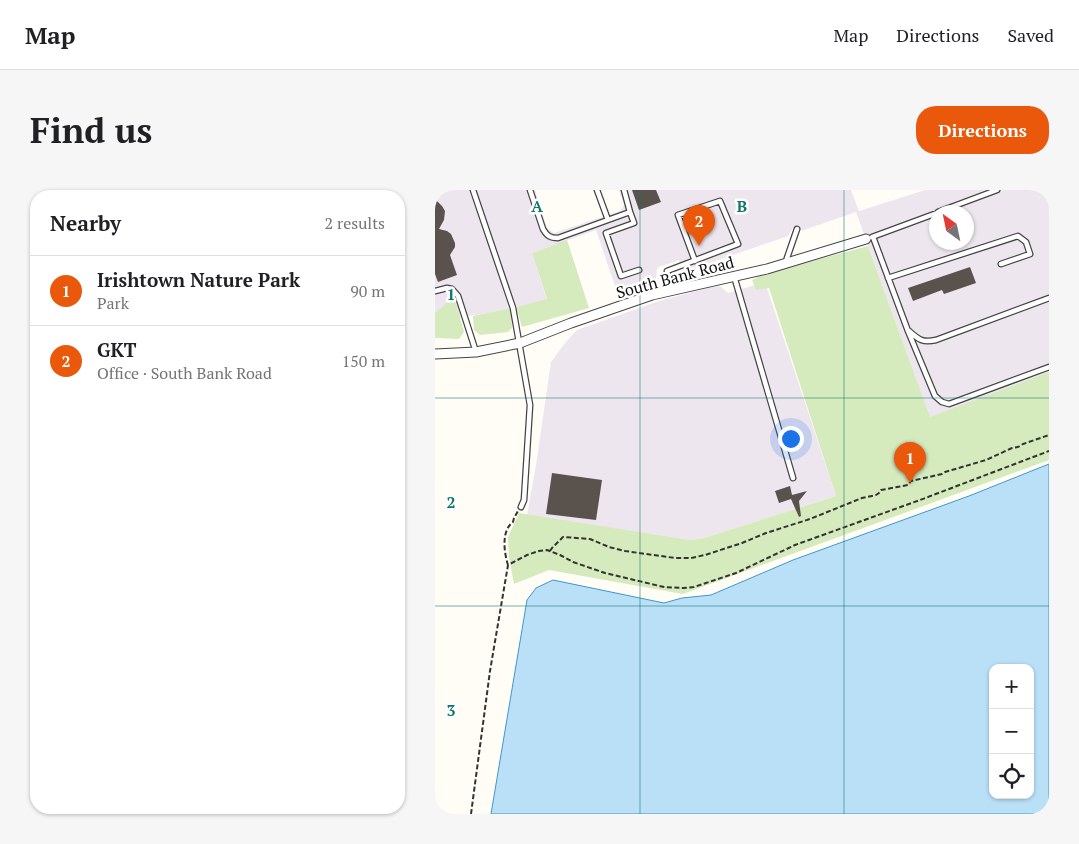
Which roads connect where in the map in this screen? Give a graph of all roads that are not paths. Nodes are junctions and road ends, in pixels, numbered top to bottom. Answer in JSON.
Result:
{"nodes":[{"id":1,"x":473,"y":190,"type":"edge"},
{"id":2,"x":530,"y":190,"type":"edge"},
{"id":3,"x":597,"y":190,"type":"edge"},
{"id":4,"x":623,"y":190,"type":"edge"},
{"id":5,"x":997,"y":190,"type":"edge"},
{"id":6,"x":958,"y":205,"type":"edge"},
{"id":7,"x":630,"y":212,"type":"junction"},
{"id":8,"x":929,"y":216,"type":"edge"},
{"id":9,"x":608,"y":220,"type":"junction"},
{"id":10,"x":797,"y":229,"type":"dead end"},
{"id":11,"x":869,"y":238,"type":"junction"},
{"id":12,"x":695,"y":260,"type":"junction"},
{"id":13,"x":786,"y":263,"type":"junction"},
{"id":14,"x":1001,"y":264,"type":"dead end"},
{"id":15,"x":639,"y":270,"type":"dead end"},
{"id":16,"x":734,"y":276,"type":"junction"},
{"id":17,"x":888,"y":278,"type":"junction"},
{"id":18,"x":435,"y":291,"type":"edge"},
{"id":19,"x":671,"y":291,"type":"junction"},
{"id":20,"x":1049,"y":298,"type":"edge"},
{"id":21,"x":908,"y":331,"type":"junction"},
{"id":22,"x":519,"y":343,"type":"junction"},
{"id":23,"x":476,"y":352,"type":"junction"},
{"id":24,"x":435,"y":354,"type":"edge"},
{"id":25,"x":1049,"y":367,"type":"edge"},
{"id":26,"x":793,"y":478,"type":"dead end"},
{"id":27,"x":521,"y":507,"type":"road end"}],
"edges":[{"from":1,"to":22,"type":"lane"},
{"from":2,"to":9,"type":"lane"},
{"from":3,"to":9,"type":"lane"},
{"from":4,"to":7,"type":"lane"},
{"from":5,"to":6,"type":"lane"},
{"from":7,"to":9,"type":"lane"},
{"from":7,"to":15,"type":"lane"},
{"from":8,"to":11,"type":"lane"},
{"from":10,"to":13,"type":"lane"},
{"from":11,"to":13,"type":"street","name":"South Bank Road"},
{"from":11,"to":17,"type":"lane"},
{"from":12,"to":12,"type":"lane"},
{"from":12,"to":19,"type":"lane"},
{"from":13,"to":16,"type":"street","name":"South Bank Road"},
{"from":14,"to":17,"type":"lane"},
{"from":16,"to":19,"type":"street","name":"South Bank Road"},
{"from":16,"to":26,"type":"lane"},
{"from":17,"to":21,"type":"lane"},
{"from":18,"to":23,"type":"lane"},
{"from":19,"to":22,"type":"street","name":"South Bank Road"},
{"from":20,"to":21,"type":"lane"},
{"from":21,"to":25,"type":"lane"},
{"from":22,"to":23,"type":"street","name":"South Bank Road"},
{"from":22,"to":27,"type":"lane"},
{"from":23,"to":24,"type":"street","name":"South Bank Road"}]}
